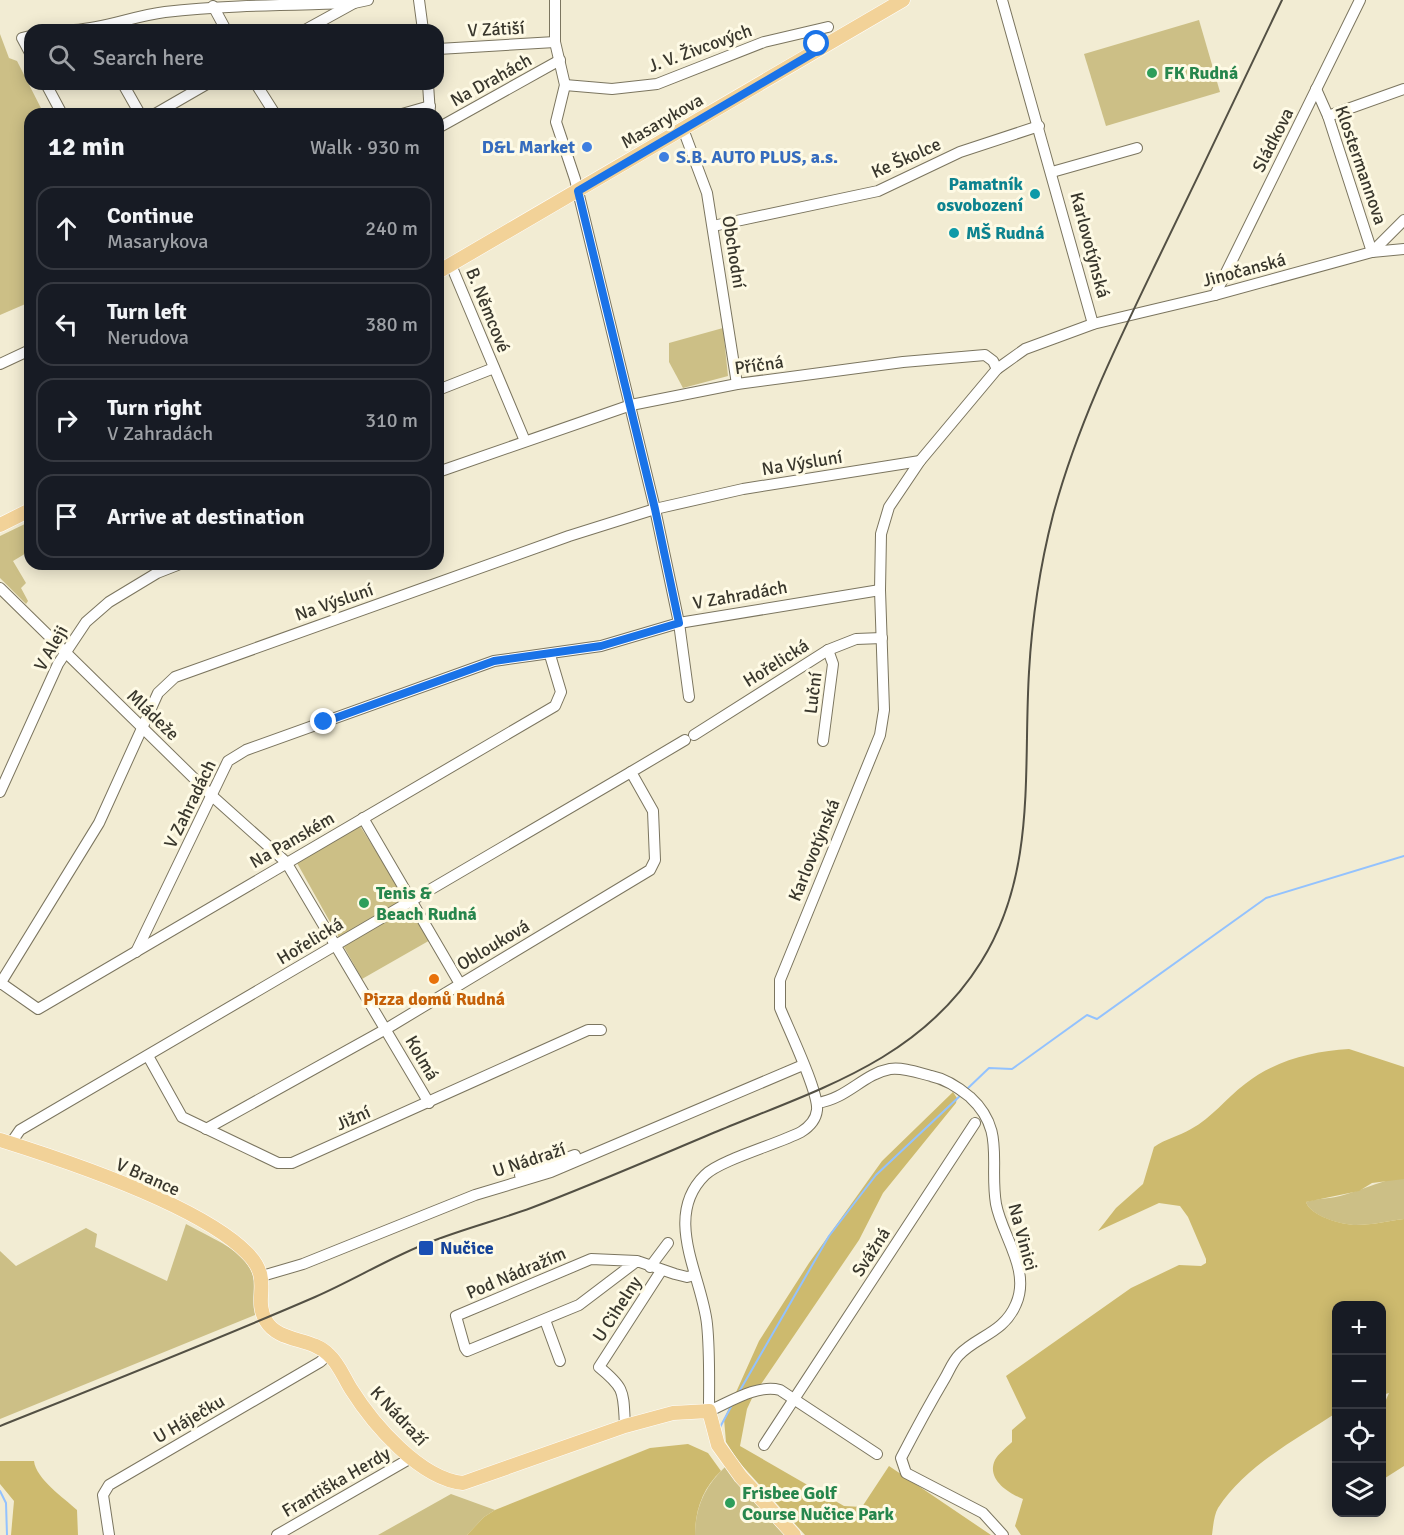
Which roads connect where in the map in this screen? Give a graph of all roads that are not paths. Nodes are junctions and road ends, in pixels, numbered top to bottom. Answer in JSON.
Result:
{"nodes":[{"id":1,"x":368,"y":0,"type":"edge"},
{"id":2,"x":419,"y":0,"type":"edge"},
{"id":3,"x":555,"y":0,"type":"edge"},
{"id":4,"x":903,"y":0,"type":"edge"},
{"id":5,"x":1002,"y":0,"type":"edge"},
{"id":6,"x":1360,"y":0,"type":"edge"},
{"id":7,"x":354,"y":3,"type":"junction"},
{"id":8,"x":213,"y":6,"type":"junction"},
{"id":9,"x":112,"y":24,"type":"edge"},
{"id":10,"x":223,"y":24,"type":"edge"},
{"id":11,"x":316,"y":24,"type":"edge"},
{"id":12,"x":422,"y":24,"type":"edge"},
{"id":13,"x":828,"y":27,"type":"dead end"},
{"id":14,"x":810,"y":32,"type":"junction"},
{"id":15,"x":555,"y":42,"type":"junction"},
{"id":16,"x":444,"y":49,"type":"edge"},
{"id":17,"x":820,"y":49,"type":"junction"},
{"id":18,"x":560,"y":60,"type":"junction"},
{"id":19,"x":565,"y":85,"type":"junction"},
{"id":20,"x":1404,"y":89,"type":"edge"},
{"id":21,"x":49,"y":90,"type":"edge"},
{"id":22,"x":126,"y":90,"type":"edge"},
{"id":23,"x":197,"y":90,"type":"edge"},
{"id":24,"x":260,"y":90,"type":"edge"},
{"id":25,"x":428,"y":90,"type":"edge"},
{"id":26,"x":1316,"y":90,"type":"junction"},
{"id":27,"x":59,"y":108,"type":"edge"},
{"id":28,"x":137,"y":108,"type":"edge"},
{"id":29,"x":165,"y":108,"type":"edge"},
{"id":30,"x":270,"y":108,"type":"edge"},
{"id":31,"x":430,"y":108,"type":"edge"},
{"id":32,"x":1329,"y":116,"type":"junction"},
{"id":33,"x":444,"y":125,"type":"edge"},
{"id":34,"x":1039,"y":126,"type":"junction"},
{"id":35,"x":683,"y":129,"type":"junction"},
{"id":36,"x":1137,"y":148,"type":"dead end"},
{"id":37,"x":1052,"y":172,"type":"junction"},
{"id":38,"x":578,"y":191,"type":"junction"},
{"id":39,"x":1404,"y":220,"type":"edge"},
{"id":40,"x":713,"y":226,"type":"junction"},
{"id":41,"x":1404,"y":249,"type":"edge"},
{"id":42,"x":1372,"y":252,"type":"junction"},
{"id":43,"x":451,"y":265,"type":"junction"},
{"id":44,"x":444,"y":269,"type":"edge"},
{"id":45,"x":1215,"y":295,"type":"junction"},
{"id":46,"x":1093,"y":324,"type":"junction"},
{"id":47,"x":24,"y":353,"type":"edge"},
{"id":48,"x":0,"y":364,"type":"edge"},
{"id":49,"x":494,"y":368,"type":"junction"},
{"id":50,"x":997,"y":369,"type":"junction"},
{"id":51,"x":737,"y":384,"type":"junction"},
{"id":52,"x":444,"y":388,"type":"edge"},
{"id":53,"x":631,"y":405,"type":"junction"},
{"id":54,"x":525,"y":441,"type":"junction"},
{"id":55,"x":920,"y":461,"type":"junction"},
{"id":56,"x":444,"y":470,"type":"edge"},
{"id":57,"x":655,"y":509,"type":"junction"},
{"id":58,"x":24,"y":513,"type":"edge"},
{"id":59,"x":0,"y":525,"type":"edge"},
{"id":60,"x":165,"y":570,"type":"edge"},
{"id":61,"x":0,"y":588,"type":"edge"},
{"id":62,"x":880,"y":590,"type":"junction"},
{"id":63,"x":679,"y":623,"type":"junction"},
{"id":64,"x":882,"y":638,"type":"junction"},
{"id":65,"x":828,"y":650,"type":"junction"},
{"id":66,"x":66,"y":651,"type":"junction"},
{"id":67,"x":550,"y":655,"type":"junction"},
{"id":68,"x":689,"y":698,"type":"dead end"},
{"id":69,"x":142,"y":727,"type":"junction"},
{"id":70,"x":823,"y":741,"type":"dead end"},
{"id":71,"x":631,"y":772,"type":"junction"},
{"id":72,"x":0,"y":792,"type":"edge"},
{"id":73,"x":212,"y":795,"type":"junction"},
{"id":74,"x":363,"y":818,"type":"junction"},
{"id":75,"x":286,"y":862,"type":"junction"},
{"id":76,"x":412,"y":899,"type":"junction"},
{"id":77,"x":335,"y":946,"type":"junction"},
{"id":78,"x":136,"y":952,"type":"junction"},
{"id":79,"x":0,"y":983,"type":"edge"},
{"id":80,"x":460,"y":984,"type":"junction"},
{"id":81,"x":386,"y":1029,"type":"junction"},
{"id":82,"x":601,"y":1030,"type":"dead end"},
{"id":83,"x":148,"y":1056,"type":"junction"},
{"id":84,"x":802,"y":1065,"type":"junction"},
{"id":85,"x":429,"y":1103,"type":"junction"},
{"id":86,"x":817,"y":1103,"type":"junction"},
{"id":87,"x":975,"y":1123,"type":"dead end"},
{"id":88,"x":207,"y":1129,"type":"junction"},
{"id":89,"x":5,"y":1142,"type":"edge"},
{"id":90,"x":668,"y":1243,"type":"dead end"},
{"id":91,"x":636,"y":1262,"type":"junction"},
{"id":92,"x":656,"y":1269,"type":"junction"},
{"id":93,"x":695,"y":1275,"type":"junction"},
{"id":94,"x":262,"y":1276,"type":"junction"},
{"id":95,"x":544,"y":1320,"type":"junction"},
{"id":96,"x":329,"y":1354,"type":"junction"},
{"id":97,"x":560,"y":1361,"type":"dead end"},
{"id":98,"x":794,"y":1399,"type":"junction"},
{"id":99,"x":709,"y":1411,"type":"junction"},
{"id":100,"x":625,"y":1426,"type":"junction"},
{"id":101,"x":764,"y":1444,"type":"dead end"},
{"id":102,"x":877,"y":1454,"type":"dead end"},
{"id":103,"x":411,"y":1458,"type":"junction"},
{"id":104,"x":109,"y":1535,"type":"edge"},
{"id":105,"x":277,"y":1535,"type":"edge"},
{"id":106,"x":794,"y":1535,"type":"edge"},
{"id":107,"x":1003,"y":1535,"type":"edge"}],
"edges":[{"from":1,"to":7,"type":"street"},
{"from":2,"to":12,"type":"street"},
{"from":3,"to":15,"type":"street"},
{"from":4,"to":17,"type":"main road","name":"Masarykova"},
{"from":5,"to":34,"type":"street","name":"Karlovotýnská"},
{"from":6,"to":26,"type":"street","name":"Sládkova"},
{"from":7,"to":8,"type":"street"},
{"from":7,"to":11,"type":"street"},
{"from":8,"to":9,"type":"street"},
{"from":8,"to":10,"type":"street"},
{"from":13,"to":14,"type":"street","name":"J. V. Živcových"},
{"from":14,"to":17,"type":"street"},
{"from":14,"to":19,"type":"street","name":"J. V. Živcových"},
{"from":15,"to":16,"type":"street","name":"V Zátiší"},
{"from":15,"to":18,"type":"street"},
{"from":17,"to":35,"type":"main road","name":"Masarykova"},
{"from":18,"to":19,"type":"street"},
{"from":18,"to":33,"type":"street","name":"Na Drahách"},
{"from":19,"to":38,"type":"street"},
{"from":20,"to":32,"type":"street"},
{"from":21,"to":27,"type":"street"},
{"from":22,"to":28,"type":"street"},
{"from":23,"to":29,"type":"street"},
{"from":24,"to":30,"type":"street"},
{"from":25,"to":31,"type":"street"},
{"from":26,"to":32,"type":"street","name":"Klostermannova"},
{"from":26,"to":45,"type":"street","name":"Sládkova"},
{"from":32,"to":42,"type":"street","name":"Klostermannova"},
{"from":34,"to":37,"type":"street","name":"Karlovotýnská"},
{"from":34,"to":40,"type":"street","name":"Ke Školce"},
{"from":35,"to":38,"type":"main road","name":"Masarykova"},
{"from":35,"to":40,"type":"street","name":"Obchodní"},
{"from":36,"to":37,"type":"street","name":"Karlovotýnská"},
{"from":37,"to":46,"type":"street","name":"Karlovotýnská"},
{"from":38,"to":43,"type":"main road","name":"Masarykova"},
{"from":38,"to":53,"type":"street"},
{"from":39,"to":42,"type":"street"},
{"from":40,"to":51,"type":"street","name":"Obchodní"},
{"from":41,"to":42,"type":"street","name":"Jinočanská"},
{"from":42,"to":45,"type":"street","name":"Jinočanská"},
{"from":43,"to":44,"type":"main road","name":"Masarykova"},
{"from":43,"to":49,"type":"street","name":"B. Němcové"},
{"from":45,"to":46,"type":"street","name":"Jinočanská"},
{"from":46,"to":50,"type":"street","name":"Karlovotýnská"},
{"from":47,"to":48,"type":"street"},
{"from":49,"to":52,"type":"street","name":"B. Němcové"},
{"from":49,"to":54,"type":"street","name":"B. Němcové"},
{"from":50,"to":51,"type":"street","name":"Příčná"},
{"from":50,"to":55,"type":"street","name":"Karlovotýnská"},
{"from":51,"to":53,"type":"street","name":"Příčná"},
{"from":53,"to":54,"type":"street","name":"Příčná"},
{"from":53,"to":57,"type":"street"},
{"from":54,"to":56,"type":"street"},
{"from":55,"to":57,"type":"street","name":"Na Výsluní"},
{"from":55,"to":62,"type":"street","name":"Karlovotýnská"},
{"from":57,"to":63,"type":"street"},
{"from":57,"to":69,"type":"street","name":"Na Výsluní"},
{"from":58,"to":59,"type":"main road"},
{"from":60,"to":66,"type":"street","name":"V Aleji"},
{"from":61,"to":66,"type":"street","name":"Mládeže"},
{"from":62,"to":63,"type":"street","name":"V Zahradách"},
{"from":62,"to":64,"type":"street","name":"Karlovotýnská"},
{"from":63,"to":67,"type":"street","name":"V Zahradách"},
{"from":63,"to":68,"type":"street"},
{"from":64,"to":65,"type":"street","name":"Hořelická"},
{"from":64,"to":84,"type":"street","name":"Karlovotýnská"},
{"from":65,"to":70,"type":"street","name":"Luční"},
{"from":65,"to":71,"type":"street","name":"Hořelická"},
{"from":66,"to":69,"type":"street","name":"Mládeže"},
{"from":66,"to":72,"type":"street","name":"V Aleji"},
{"from":67,"to":73,"type":"street","name":"V Zahradách"},
{"from":67,"to":74,"type":"street","name":"Na Panském"},
{"from":69,"to":73,"type":"street","name":"Mládeže"},
{"from":69,"to":79,"type":"street","name":"Na Výsluní"},
{"from":71,"to":76,"type":"street","name":"Hořelická"},
{"from":71,"to":80,"type":"street","name":"Oblouková"},
{"from":73,"to":75,"type":"street","name":"Mládeže"},
{"from":73,"to":78,"type":"street","name":"V Zahradách"},
{"from":74,"to":75,"type":"street","name":"Na Panském"},
{"from":74,"to":76,"type":"street"},
{"from":75,"to":77,"type":"street","name":"Mládeže"},
{"from":75,"to":78,"type":"street","name":"Na Panském"},
{"from":76,"to":77,"type":"street","name":"Hořelická"},
{"from":76,"to":80,"type":"street"},
{"from":77,"to":81,"type":"street","name":"Kolmá"},
{"from":77,"to":83,"type":"street","name":"Hořelická"},
{"from":78,"to":79,"type":"street","name":"Na Panském"},
{"from":80,"to":81,"type":"street","name":"Oblouková"},
{"from":81,"to":85,"type":"street","name":"Kolmá"},
{"from":81,"to":88,"type":"street","name":"Oblouková"},
{"from":82,"to":85,"type":"street","name":"Jižní"},
{"from":83,"to":88,"type":"street","name":"Jižní"},
{"from":83,"to":89,"type":"street","name":"Hořelická"},
{"from":84,"to":86,"type":"street","name":"Karlovotýnská"},
{"from":84,"to":94,"type":"street","name":"U Nádraží"},
{"from":85,"to":88,"type":"street","name":"Jižní"},
{"from":86,"to":93,"type":"street"},
{"from":86,"to":107,"type":"street","name":"Na Vinici"},
{"from":87,"to":98,"type":"street","name":"Svážná"},
{"from":89,"to":94,"type":"main road","name":"V Brance"},
{"from":90,"to":92,"type":"street"},
{"from":91,"to":92,"type":"street","name":"Pod Nádražím"},
{"from":91,"to":95,"type":"street","name":"Pod Nádražím"},
{"from":91,"to":95,"type":"street","name":"Pod Nádražím"},
{"from":92,"to":93,"type":"street","name":"Pod Nádražím"},
{"from":92,"to":100,"type":"street","name":"U Cihelny"},
{"from":93,"to":99,"type":"street"},
{"from":94,"to":96,"type":"main road"},
{"from":95,"to":97,"type":"street"},
{"from":96,"to":103,"type":"main road","name":"K Nádraží"},
{"from":96,"to":104,"type":"street","name":"U Háječku"},
{"from":98,"to":99,"type":"street"},
{"from":98,"to":101,"type":"street","name":"Svážná"},
{"from":98,"to":102,"type":"street"},
{"from":99,"to":100,"type":"main road","name":"K Nádraží"},
{"from":99,"to":106,"type":"main road"},
{"from":100,"to":103,"type":"main road","name":"K Nádraží"},
{"from":103,"to":105,"type":"street","name":"Františka Herdy"}]}
